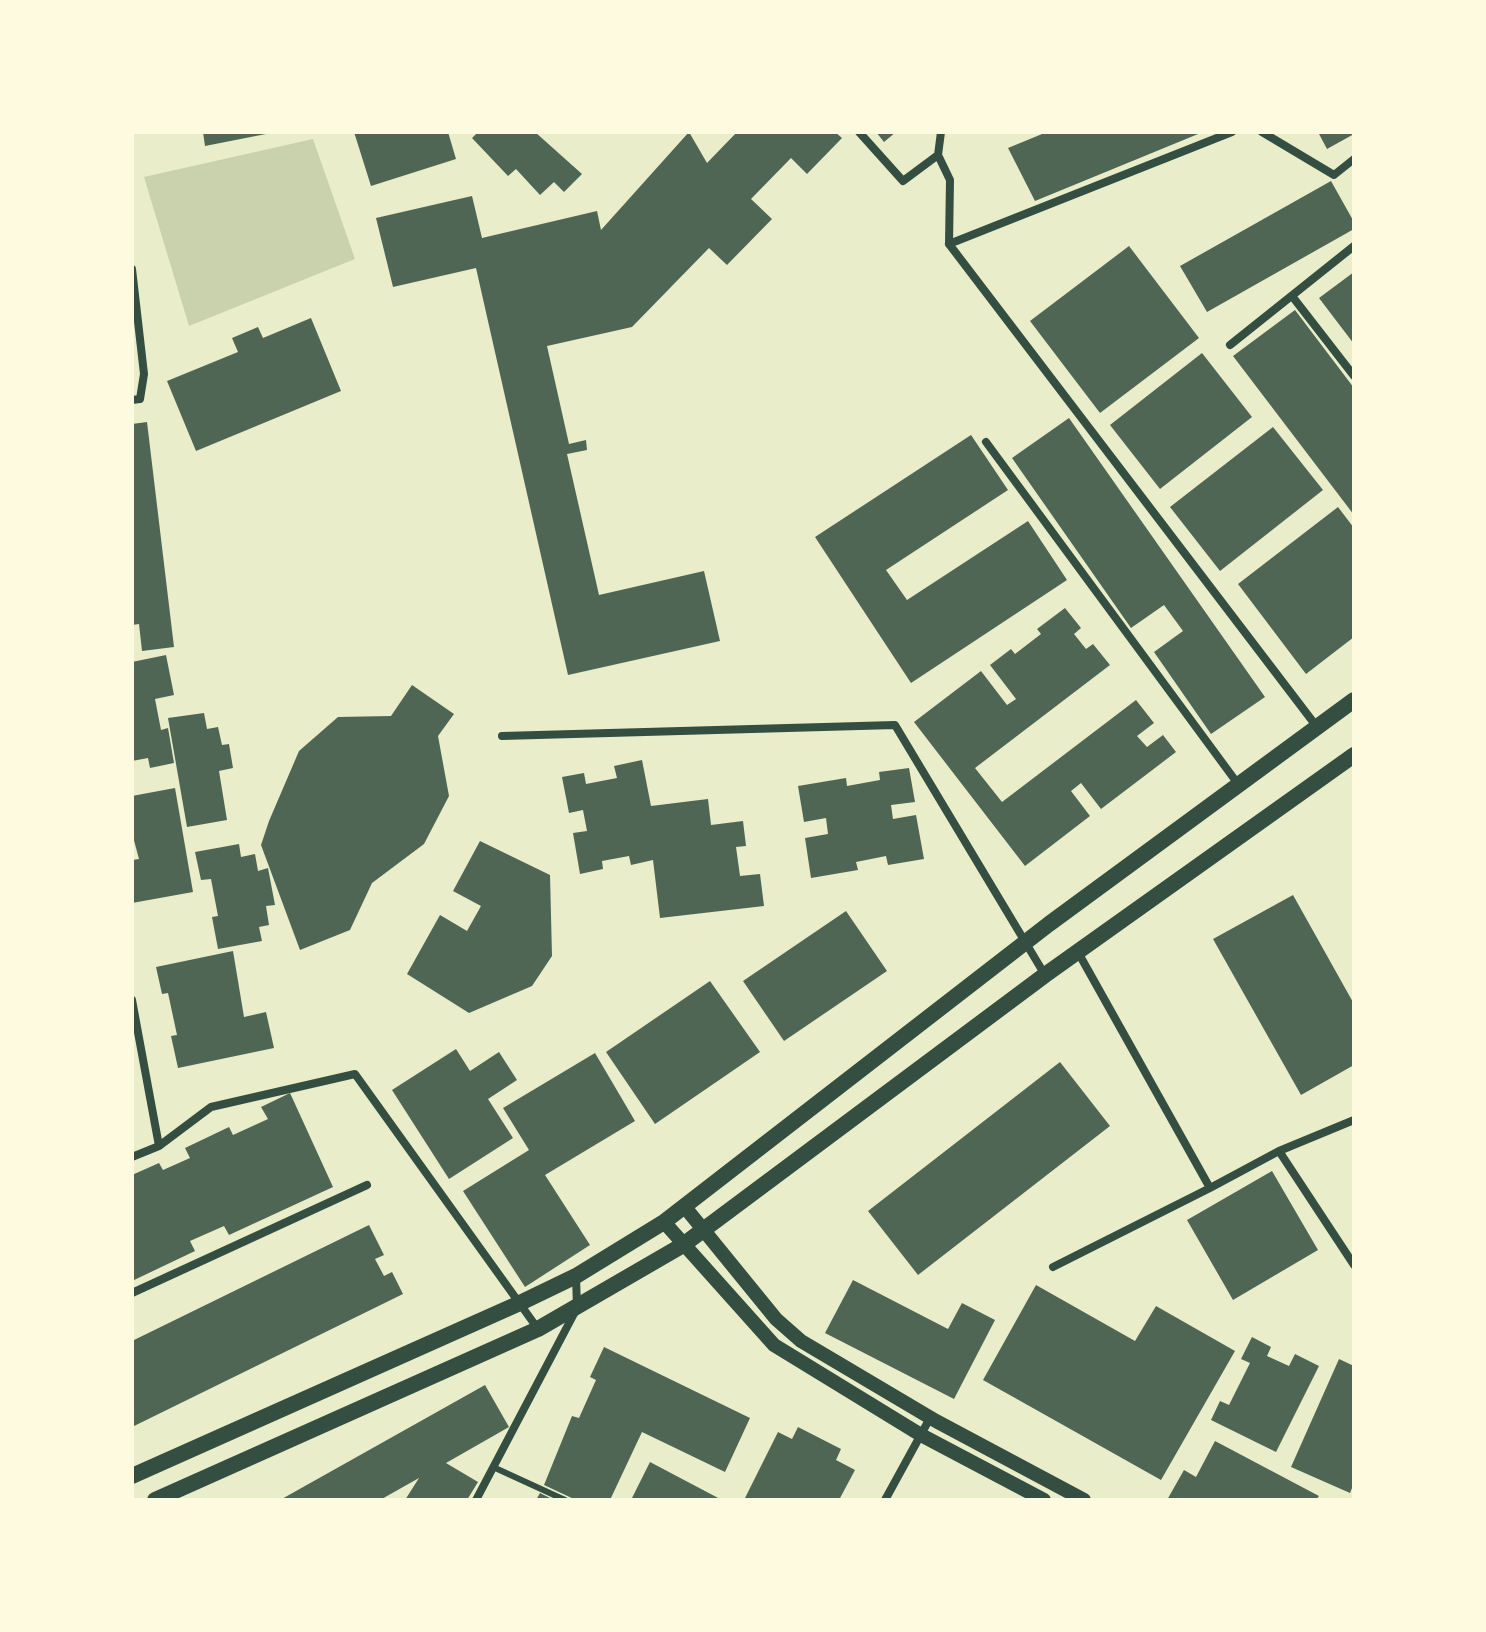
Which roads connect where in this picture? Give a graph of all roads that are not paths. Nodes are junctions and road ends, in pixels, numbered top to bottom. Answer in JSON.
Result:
{"nodes":[{"id":1,"x":859,"y":132,"type":"edge"},
{"id":2,"x":941,"y":132,"type":"edge"},
{"id":3,"x":1232,"y":132,"type":"edge"},
{"id":4,"x":1262,"y":132,"type":"edge"},
{"id":5,"x":938,"y":155,"type":"junction"},
{"id":6,"x":1354,"y":159,"type":"edge"},
{"id":7,"x":949,"y":244,"type":"junction"},
{"id":8,"x":1354,"y":246,"type":"edge"},
{"id":9,"x":132,"y":269,"type":"edge"},
{"id":10,"x":1292,"y":296,"type":"junction"},
{"id":11,"x":1230,"y":345,"type":"dead end"},
{"id":12,"x":1354,"y":376,"type":"edge"},
{"id":13,"x":132,"y":400,"type":"edge"},
{"id":14,"x":986,"y":442,"type":"dead end"},
{"id":15,"x":1354,"y":700,"type":"edge"},
{"id":16,"x":1318,"y":727,"type":"junction"},
{"id":17,"x":502,"y":736,"type":"dead end"},
{"id":18,"x":1354,"y":755,"type":"edge"},
{"id":19,"x":1239,"y":785,"type":"junction"},
{"id":20,"x":1024,"y":943,"type":"junction"},
{"id":21,"x":1079,"y":954,"type":"junction"},
{"id":22,"x":1045,"y":975,"type":"junction"},
{"id":23,"x":132,"y":1000,"type":"edge"},
{"id":24,"x":1354,"y":1120,"type":"edge"},
{"id":25,"x":159,"y":1146,"type":"junction"},
{"id":26,"x":1279,"y":1151,"type":"junction"},
{"id":27,"x":132,"y":1157,"type":"edge"},
{"id":28,"x":367,"y":1185,"type":"dead end"},
{"id":29,"x":1210,"y":1188,"type":"junction"},
{"id":30,"x":684,"y":1206,"type":"junction"},
{"id":31,"x":664,"y":1222,"type":"junction"},
{"id":32,"x":703,"y":1230,"type":"junction"},
{"id":33,"x":683,"y":1245,"type":"junction"},
{"id":34,"x":1354,"y":1265,"type":"edge"},
{"id":35,"x":1053,"y":1267,"type":"dead end"},
{"id":36,"x":576,"y":1276,"type":"junction"},
{"id":37,"x":132,"y":1293,"type":"edge"},
{"id":38,"x":520,"y":1303,"type":"junction"},
{"id":39,"x":577,"y":1308,"type":"junction"},
{"id":40,"x":538,"y":1329,"type":"junction"},
{"id":41,"x":930,"y":1418,"type":"junction"},
{"id":42,"x":921,"y":1435,"type":"junction"},
{"id":43,"x":493,"y":1467,"type":"junction"},
{"id":44,"x":132,"y":1476,"type":"edge"},
{"id":45,"x":155,"y":1500,"type":"edge"},
{"id":46,"x":476,"y":1500,"type":"edge"},
{"id":47,"x":565,"y":1500,"type":"edge"},
{"id":48,"x":885,"y":1500,"type":"edge"},
{"id":49,"x":1044,"y":1500,"type":"edge"},
{"id":50,"x":1084,"y":1500,"type":"edge"}],
"edges":[{"from":1,"to":5,"type":"street"},
{"from":2,"to":5,"type":"street"},
{"from":3,"to":7,"type":"street"},
{"from":4,"to":6,"type":"street"},
{"from":5,"to":7,"type":"street"},
{"from":7,"to":16,"type":"street"},
{"from":8,"to":10,"type":"street"},
{"from":9,"to":13,"type":"street"},
{"from":10,"to":11,"type":"street"},
{"from":10,"to":12,"type":"street"},
{"from":14,"to":19,"type":"street"},
{"from":15,"to":16,"type":"main road"},
{"from":16,"to":19,"type":"main road"},
{"from":17,"to":20,"type":"street"},
{"from":18,"to":21,"type":"main road"},
{"from":19,"to":20,"type":"main road"},
{"from":20,"to":22,"type":"street"},
{"from":20,"to":30,"type":"main road"},
{"from":21,"to":22,"type":"main road"},
{"from":21,"to":29,"type":"street"},
{"from":22,"to":32,"type":"main road"},
{"from":23,"to":25,"type":"street"},
{"from":24,"to":26,"type":"street"},
{"from":25,"to":27,"type":"street"},
{"from":25,"to":38,"type":"street"},
{"from":26,"to":29,"type":"street"},
{"from":26,"to":34,"type":"street"},
{"from":28,"to":37,"type":"street"},
{"from":29,"to":35,"type":"street"},
{"from":30,"to":31,"type":"main road"},
{"from":30,"to":32,"type":"street"},
{"from":31,"to":33,"type":"street"},
{"from":31,"to":36,"type":"main road"},
{"from":32,"to":33,"type":"main road"},
{"from":32,"to":41,"type":"street"},
{"from":33,"to":39,"type":"main road"},
{"from":33,"to":42,"type":"street"},
{"from":36,"to":38,"type":"main road"},
{"from":36,"to":39,"type":"street"},
{"from":38,"to":40,"type":"street"},
{"from":38,"to":44,"type":"main road"},
{"from":39,"to":40,"type":"main road"},
{"from":39,"to":43,"type":"street"},
{"from":40,"to":45,"type":"main road"},
{"from":41,"to":42,"type":"street"},
{"from":41,"to":50,"type":"street"},
{"from":42,"to":48,"type":"street"},
{"from":42,"to":49,"type":"street"},
{"from":43,"to":46,"type":"street"},
{"from":43,"to":47,"type":"lane"}]}
